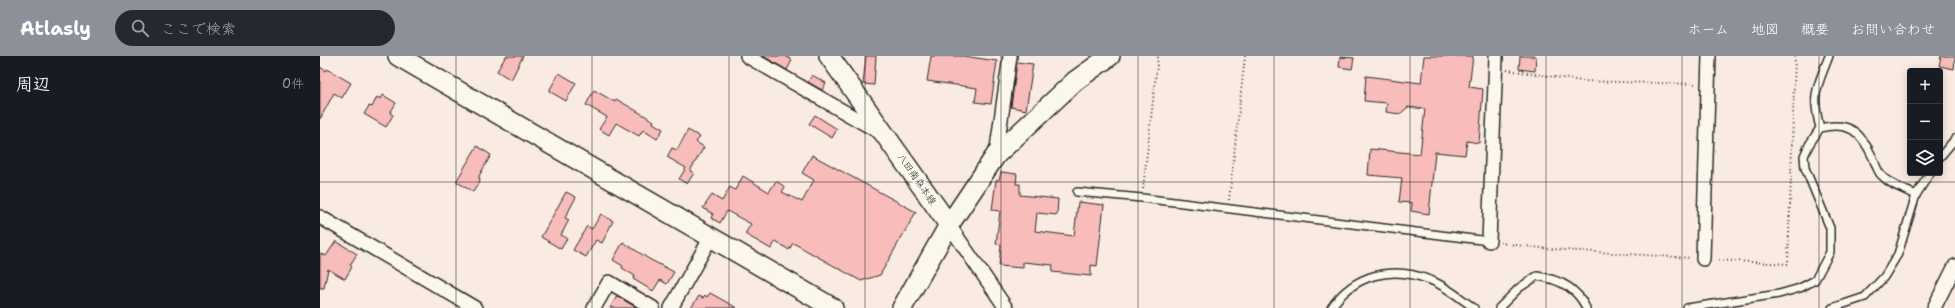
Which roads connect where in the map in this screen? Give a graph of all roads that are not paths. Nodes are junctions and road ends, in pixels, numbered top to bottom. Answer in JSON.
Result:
{"nodes":[{"id":1,"x":398,"y":56,"type":"edge"},
{"id":2,"x":747,"y":56,"type":"edge"},
{"id":3,"x":829,"y":56,"type":"edge"},
{"id":4,"x":1010,"y":56,"type":"edge"},
{"id":5,"x":1110,"y":56,"type":"edge"},
{"id":6,"x":1709,"y":56,"type":"edge"},
{"id":7,"x":1829,"y":56,"type":"edge"},
{"id":8,"x":1496,"y":62,"type":"edge"},
{"id":9,"x":1820,"y":128,"type":"junction"},
{"id":10,"x":886,"y":136,"type":"junction"},
{"id":11,"x":1955,"y":139,"type":"edge"},
{"id":12,"x":1943,"y":153,"type":"edge"},
{"id":13,"x":996,"y":155,"type":"junction"},
{"id":14,"x":1928,"y":176,"type":"edge"},
{"id":15,"x":1078,"y":192,"type":"dead end"},
{"id":16,"x":1916,"y":195,"type":"junction"},
{"id":17,"x":320,"y":217,"type":"edge"},
{"id":18,"x":949,"y":225,"type":"junction"},
{"id":19,"x":711,"y":237,"type":"junction"},
{"id":20,"x":1489,"y":241,"type":"joint"},
{"id":21,"x":1703,"y":259,"type":"dead end"},
{"id":22,"x":1955,"y":266,"type":"edge"},
{"id":23,"x":475,"y":308,"type":"edge"},
{"id":24,"x":594,"y":308,"type":"edge"},
{"id":25,"x":653,"y":308,"type":"edge"},
{"id":26,"x":671,"y":308,"type":"edge"},
{"id":27,"x":834,"y":308,"type":"edge"},
{"id":28,"x":902,"y":308,"type":"edge"},
{"id":29,"x":1006,"y":308,"type":"edge"},
{"id":30,"x":1331,"y":308,"type":"edge"},
{"id":31,"x":1474,"y":308,"type":"edge"},
{"id":32,"x":1499,"y":308,"type":"edge"},
{"id":33,"x":1586,"y":308,"type":"edge"},
{"id":34,"x":1687,"y":308,"type":"edge"},
{"id":35,"x":1832,"y":308,"type":"edge"},
{"id":36,"x":1934,"y":308,"type":"edge"}],
"edges":[{"from":1,"to":19,"type":"street"},
{"from":2,"to":10,"type":"street"},
{"from":3,"to":10,"type":"street","name":"八田南森本線"},
{"from":4,"to":13,"type":"street"},
{"from":5,"to":13,"type":"street"},
{"from":6,"to":21,"type":"street"},
{"from":7,"to":9,"type":"lane"},
{"from":8,"to":20,"type":"street"},
{"from":9,"to":16,"type":"lane"},
{"from":9,"to":34,"type":"lane"},
{"from":10,"to":18,"type":"street","name":"八田南森本線"},
{"from":11,"to":12,"type":"lane"},
{"from":13,"to":18,"type":"street"},
{"from":14,"to":16,"type":"lane"},
{"from":15,"to":20,"type":"lane"},
{"from":16,"to":35,"type":"lane"},
{"from":17,"to":23,"type":"street"},
{"from":18,"to":28,"type":"street"},
{"from":18,"to":29,"type":"street"},
{"from":19,"to":26,"type":"street"},
{"from":19,"to":27,"type":"street"},
{"from":22,"to":36,"type":"street"},
{"from":24,"to":25,"type":"street"},
{"from":30,"to":31,"type":"lane"},
{"from":32,"to":33,"type":"lane"}]}
